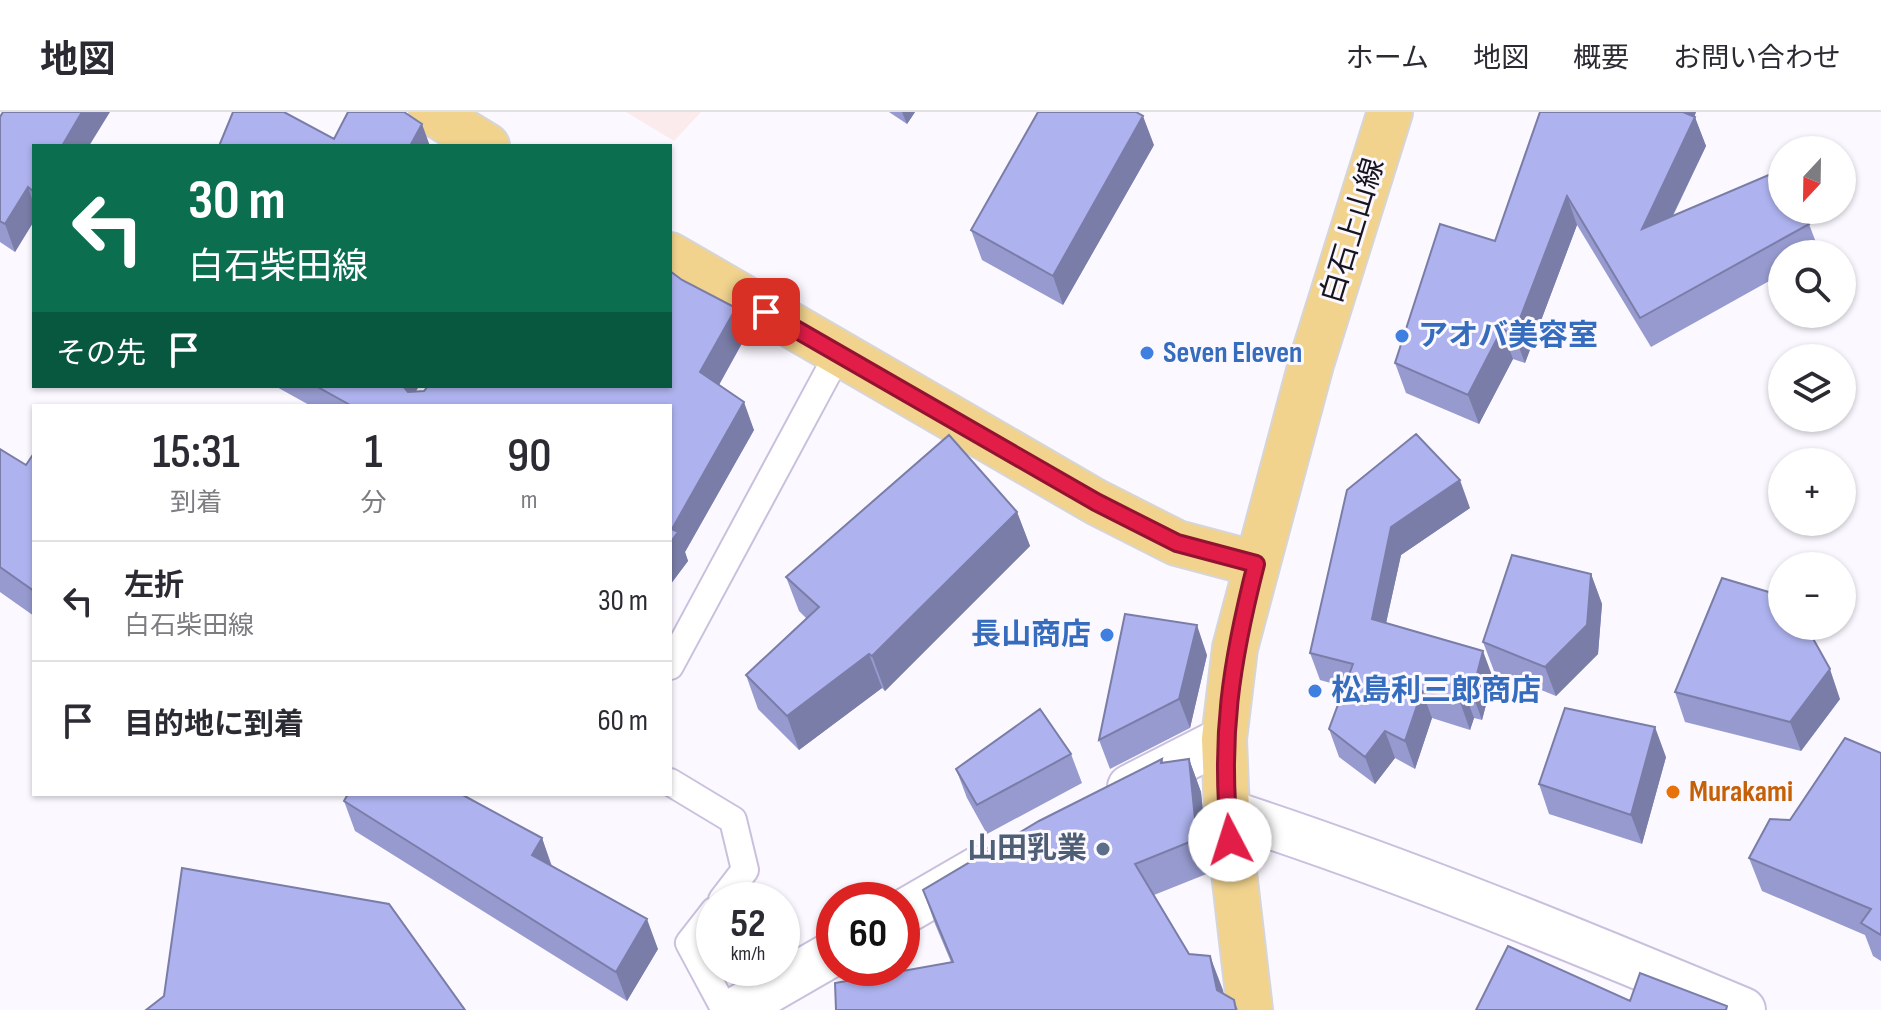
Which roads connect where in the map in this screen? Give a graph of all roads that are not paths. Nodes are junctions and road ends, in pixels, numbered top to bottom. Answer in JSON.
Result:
{"nodes":[{"id":1,"x":432,"y":112,"type":"edge"},
{"id":2,"x":1390,"y":112,"type":"edge"},
{"id":3,"x":484,"y":144,"type":"edge"},
{"id":4,"x":672,"y":256,"type":"edge"},
{"id":5,"x":838,"y":354,"type":"junction"},
{"id":6,"x":1256,"y":564,"type":"junction"},
{"id":7,"x":672,"y":662,"type":"edge"},
{"id":8,"x":1224,"y":739,"type":"junction"},
{"id":9,"x":672,"y":783,"type":"edge"},
{"id":10,"x":1096,"y":804,"type":"edge"},
{"id":11,"x":1227,"y":812,"type":"junction"},
{"id":12,"x":1012,"y":849,"type":"edge"},
{"id":13,"x":736,"y":882,"type":"edge"},
{"id":14,"x":920,"y":903,"type":"edge"},
{"id":15,"x":696,"y":934,"type":"edge"},
{"id":16,"x":696,"y":956,"type":"edge"},
{"id":17,"x":816,"y":963,"type":"edge"},
{"id":18,"x":712,"y":986,"type":"edge"},
{"id":19,"x":725,"y":1010,"type":"edge"},
{"id":20,"x":735,"y":1010,"type":"edge"},
{"id":21,"x":1250,"y":1010,"type":"edge"},
{"id":22,"x":1743,"y":1010,"type":"edge"}],
"edges":[{"from":1,"to":3,"type":"main road"},
{"from":2,"to":6,"type":"main road","name":"白石上山線"},
{"from":4,"to":5,"type":"main road"},
{"from":5,"to":6,"type":"main road"},
{"from":5,"to":7,"type":"lane"},
{"from":6,"to":8,"type":"main road","name":"白石上山線"},
{"from":8,"to":10,"type":"street"},
{"from":8,"to":11,"type":"main road","name":"白石上山線"},
{"from":9,"to":13,"type":"lane"},
{"from":11,"to":21,"type":"main road","name":"白石上山線"},
{"from":11,"to":22,"type":"street"},
{"from":12,"to":14,"type":"street"},
{"from":15,"to":16,"type":"lane"},
{"from":17,"to":20,"type":"street"},
{"from":18,"to":19,"type":"lane"}]}
